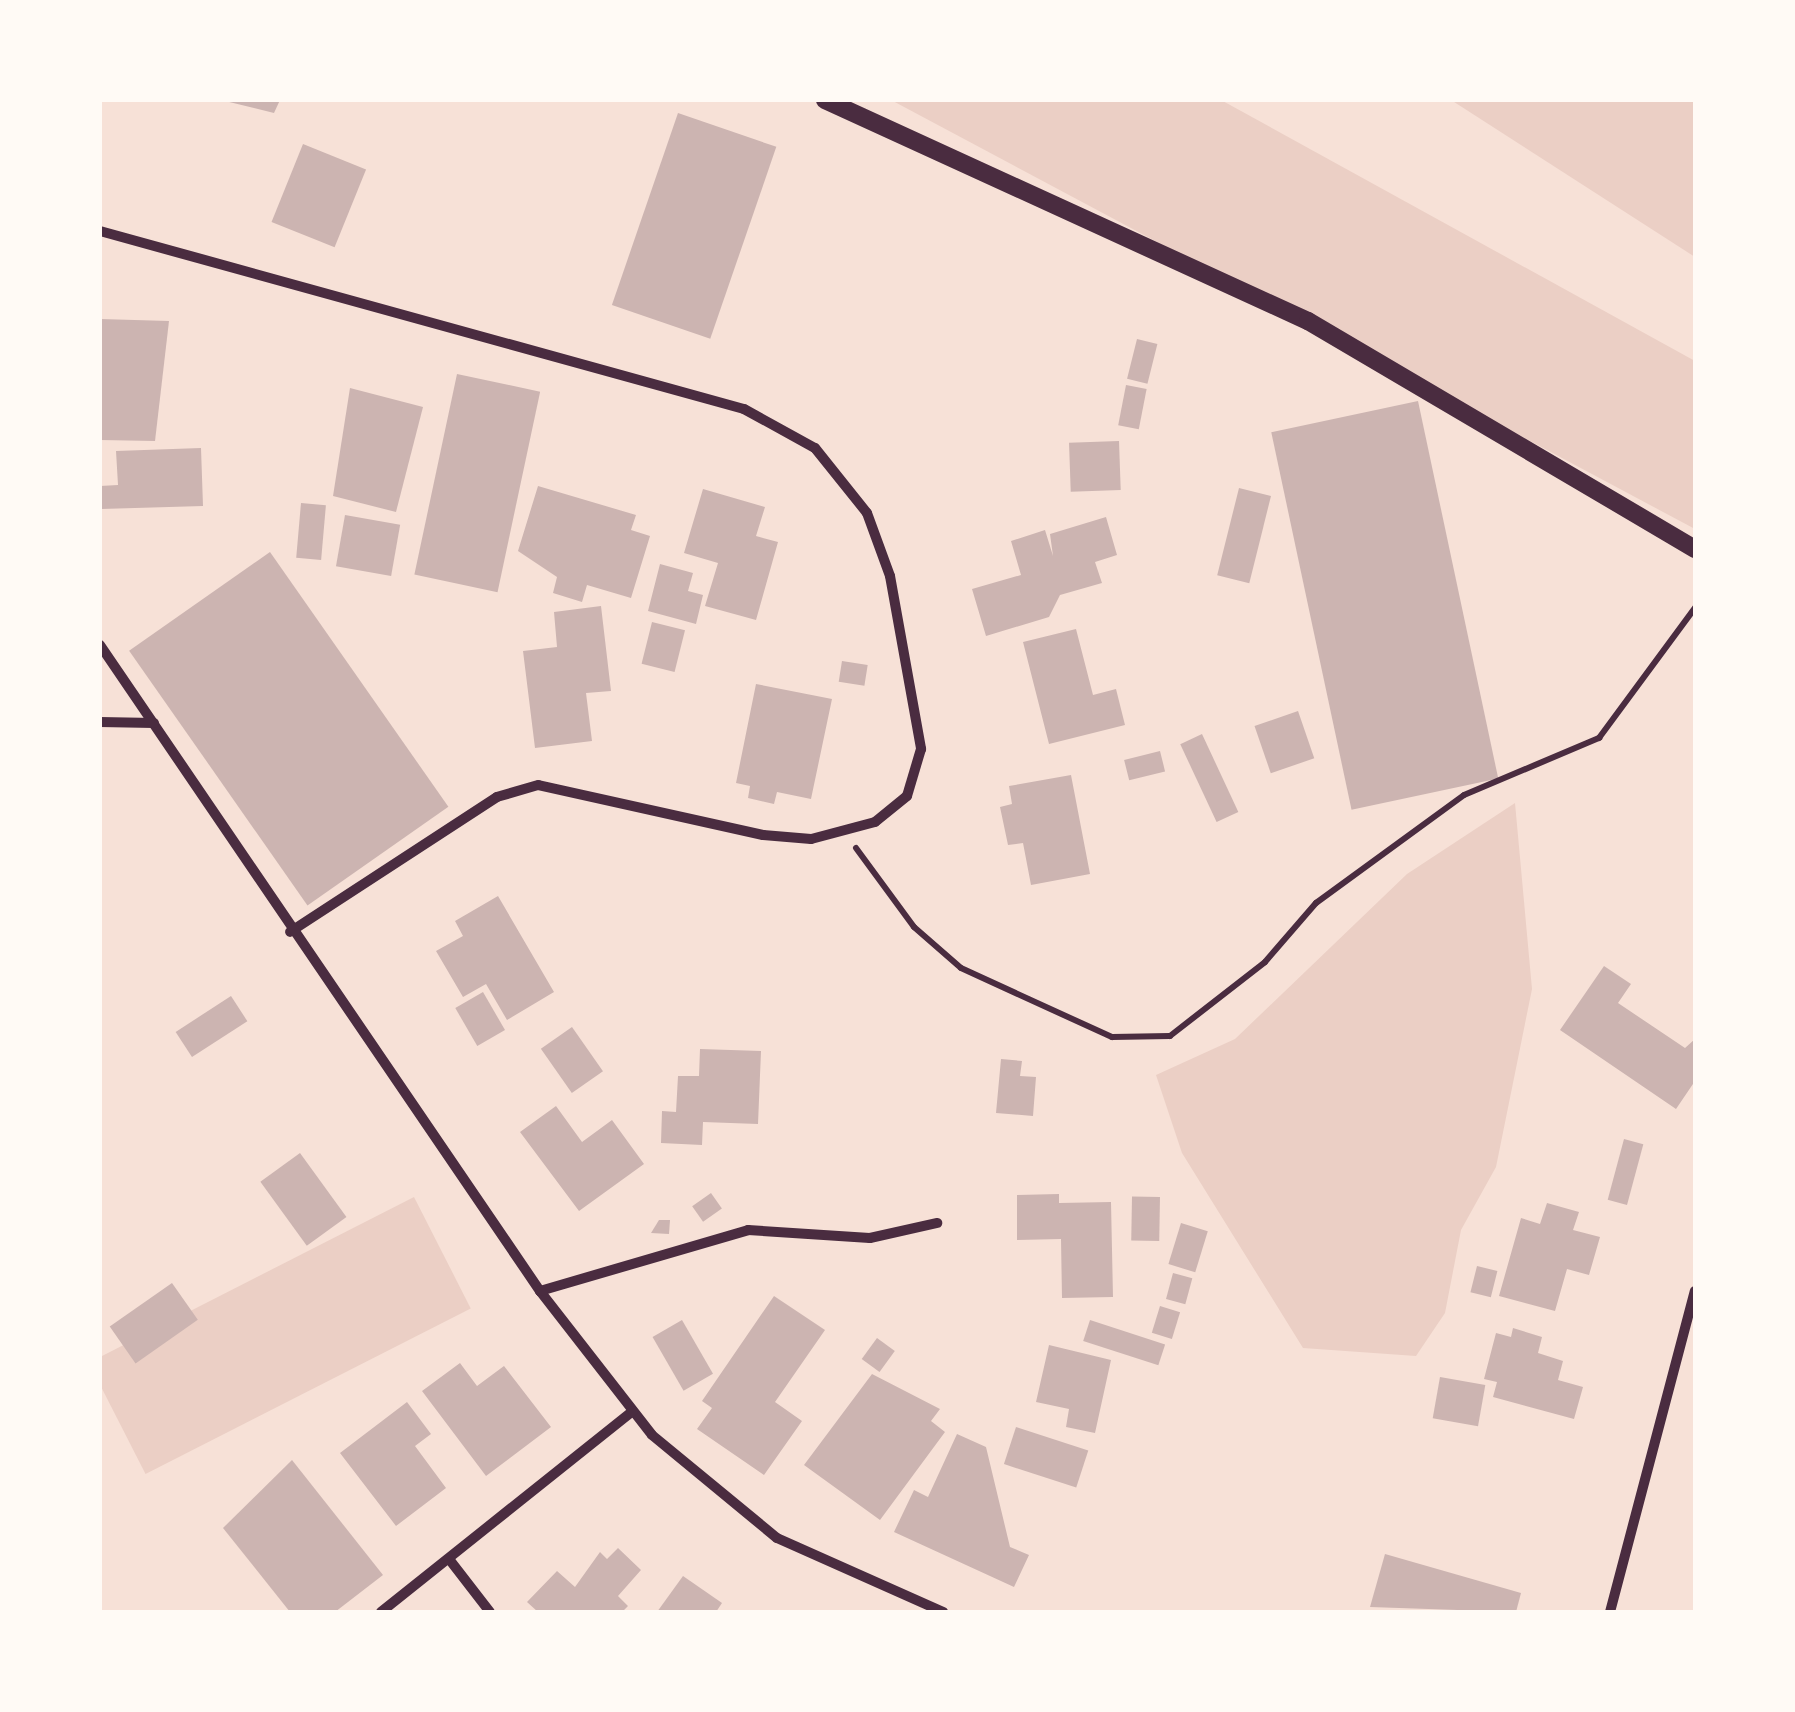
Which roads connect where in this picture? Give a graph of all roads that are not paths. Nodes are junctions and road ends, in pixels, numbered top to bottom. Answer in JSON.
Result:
{"nodes":[{"id":1,"x":826,"y":100,"type":"edge"},
{"id":2,"x":100,"y":231,"type":"edge"},
{"id":3,"x":1695,"y":549,"type":"edge"},
{"id":4,"x":100,"y":644,"type":"edge"},
{"id":5,"x":100,"y":722,"type":"edge"},
{"id":6,"x":154,"y":724,"type":"junction"},
{"id":7,"x":290,"y":932,"type":"junction"},
{"id":8,"x":937,"y":1223,"type":"dead end"},
{"id":9,"x":1695,"y":1290,"type":"edge"},
{"id":10,"x":540,"y":1292,"type":"junction"},
{"id":11,"x":632,"y":1411,"type":"junction"},
{"id":12,"x":450,"y":1559,"type":"junction"},
{"id":13,"x":381,"y":1612,"type":"edge"},
{"id":14,"x":490,"y":1612,"type":"edge"},
{"id":15,"x":943,"y":1612,"type":"edge"},
{"id":16,"x":1610,"y":1612,"type":"edge"}],
"edges":[{"from":1,"to":3,"type":"street"},
{"from":2,"to":7,"type":"street"},
{"from":4,"to":6,"type":"street"},
{"from":5,"to":6,"type":"street"},
{"from":6,"to":7,"type":"street"},
{"from":7,"to":10,"type":"street"},
{"from":8,"to":10,"type":"street"},
{"from":9,"to":16,"type":"street"},
{"from":10,"to":11,"type":"street"},
{"from":11,"to":12,"type":"street"},
{"from":11,"to":15,"type":"street"},
{"from":12,"to":13,"type":"street"},
{"from":12,"to":14,"type":"street"}]}
